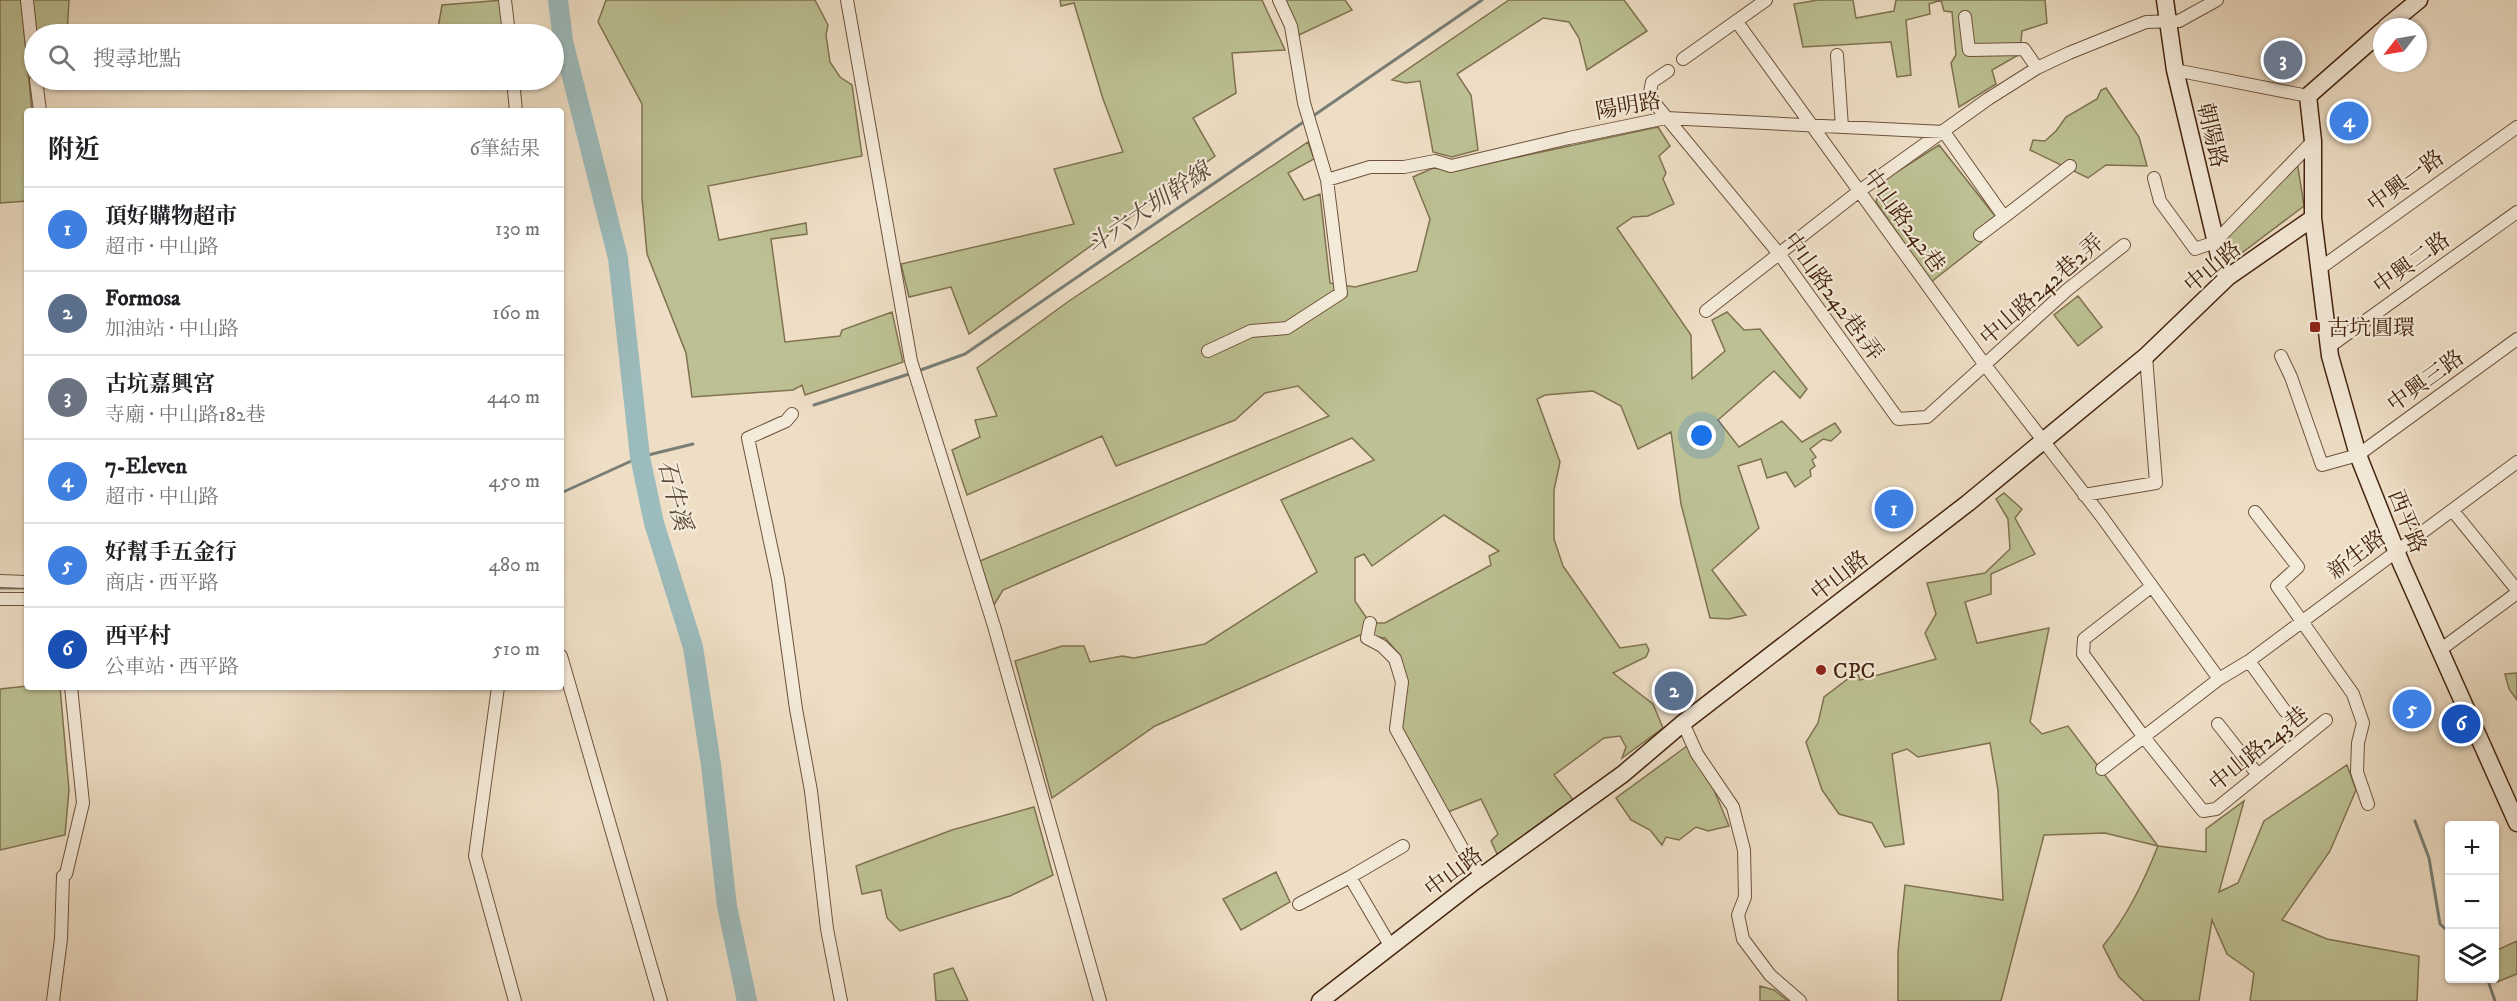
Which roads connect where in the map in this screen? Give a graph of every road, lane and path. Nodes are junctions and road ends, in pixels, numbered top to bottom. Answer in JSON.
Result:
{"nodes":[{"id":1,"x":27,"y":0,"type":"edge"},
{"id":2,"x":505,"y":0,"type":"edge"},
{"id":3,"x":847,"y":0,"type":"edge"},
{"id":4,"x":1280,"y":0,"type":"edge"},
{"id":5,"x":1766,"y":0,"type":"edge"},
{"id":6,"x":2165,"y":0,"type":"edge"},
{"id":7,"x":2217,"y":0,"type":"edge"},
{"id":8,"x":2419,"y":0,"type":"edge"},
{"id":9,"x":1965,"y":17,"type":"dead end"},
{"id":10,"x":2397,"y":18,"type":"edge"},
{"id":11,"x":1737,"y":22,"type":"junction"},
{"id":12,"x":2167,"y":23,"type":"junction"},
{"id":13,"x":30,"y":24,"type":"edge"},
{"id":14,"x":508,"y":24,"type":"edge"},
{"id":15,"x":2373,"y":39,"type":"edge"},
{"id":16,"x":1837,"y":55,"type":"dead end"},
{"id":17,"x":1683,"y":59,"type":"dead end"},
{"id":18,"x":2037,"y":68,"type":"junction"},
{"id":19,"x":2175,"y":70,"type":"junction"},
{"id":20,"x":1668,"y":71,"type":"dead end"},
{"id":21,"x":37,"y":90,"type":"edge"},
{"id":22,"x":514,"y":90,"type":"edge"},
{"id":23,"x":2308,"y":96,"type":"junction"},
{"id":24,"x":40,"y":108,"type":"edge"},
{"id":25,"x":516,"y":108,"type":"edge"},
{"id":26,"x":1666,"y":118,"type":"junction"},
{"id":27,"x":1809,"y":126,"type":"junction"},
{"id":28,"x":1842,"y":127,"type":"junction"},
{"id":29,"x":2517,"y":127,"type":"edge"},
{"id":30,"x":1944,"y":132,"type":"junction"},
{"id":31,"x":2313,"y":141,"type":"junction"},
{"id":32,"x":2070,"y":166,"type":"dead end"},
{"id":33,"x":2154,"y":178,"type":"dead end"},
{"id":34,"x":1327,"y":180,"type":"junction"},
{"id":35,"x":1858,"y":192,"type":"junction"},
{"id":36,"x":2517,"y":212,"type":"edge"},
{"id":37,"x":2004,"y":217,"type":"junction"},
{"id":38,"x":2313,"y":218,"type":"junction"},
{"id":39,"x":1980,"y":236,"type":"dead end"},
{"id":40,"x":2215,"y":242,"type":"junction"},
{"id":41,"x":2124,"y":245,"type":"dead end"},
{"id":42,"x":1780,"y":255,"type":"junction"},
{"id":43,"x":2319,"y":269,"type":"junction"},
{"id":44,"x":2228,"y":278,"type":"junction"},
{"id":45,"x":1706,"y":311,"type":"dead end"},
{"id":46,"x":2517,"y":339,"type":"edge"},
{"id":47,"x":2329,"y":347,"type":"junction"},
{"id":48,"x":1208,"y":351,"type":"dead end"},
{"id":49,"x":2281,"y":356,"type":"dead end"},
{"id":50,"x":2146,"y":357,"type":"junction"},
{"id":51,"x":1985,"y":365,"type":"junction"},
{"id":52,"x":792,"y":414,"type":"dead end"},
{"id":53,"x":2041,"y":441,"type":"junction"},
{"id":54,"x":2358,"y":455,"type":"junction"},
{"id":55,"x":2517,"y":462,"type":"edge"},
{"id":56,"x":2084,"y":495,"type":"junction"},
{"id":57,"x":2453,"y":511,"type":"junction"},
{"id":58,"x":2255,"y":512,"type":"dead end"},
{"id":59,"x":2396,"y":551,"type":"junction"},
{"id":60,"x":0,"y":581,"type":"edge"},
{"id":61,"x":24,"y":582,"type":"edge"},
{"id":62,"x":2152,"y":586,"type":"junction"},
{"id":63,"x":2517,"y":592,"type":"edge"},
{"id":64,"x":0,"y":599,"type":"edge"},
{"id":65,"x":24,"y":599,"type":"edge"},
{"id":66,"x":2302,"y":621,"type":"junction"},
{"id":67,"x":1370,"y":623,"type":"dead end"},
{"id":68,"x":2440,"y":650,"type":"junction"},
{"id":69,"x":2249,"y":661,"type":"junction"},
{"id":70,"x":564,"y":666,"type":"edge"},
{"id":71,"x":2219,"y":679,"type":"junction"},
{"id":72,"x":70,"y":690,"type":"edge"},
{"id":73,"x":498,"y":690,"type":"edge"},
{"id":74,"x":2285,"y":711,"type":"dead end"},
{"id":75,"x":2326,"y":720,"type":"dead end"},
{"id":76,"x":1683,"y":723,"type":"junction"},
{"id":77,"x":2218,"y":724,"type":"dead end"},
{"id":78,"x":2143,"y":736,"type":"junction"},
{"id":79,"x":2102,"y":769,"type":"dead end"},
{"id":80,"x":2258,"y":775,"type":"junction"},
{"id":81,"x":2368,"y":804,"type":"dead end"},
{"id":82,"x":2517,"y":824,"type":"edge"},
{"id":83,"x":1403,"y":846,"type":"dead end"},
{"id":84,"x":1350,"y":877,"type":"junction"},
{"id":85,"x":1482,"y":877,"type":"junction"},
{"id":86,"x":1299,"y":904,"type":"dead end"},
{"id":87,"x":1391,"y":947,"type":"junction"},
{"id":88,"x":53,"y":1001,"type":"edge"},
{"id":89,"x":515,"y":1001,"type":"edge"},
{"id":90,"x":661,"y":1001,"type":"edge"},
{"id":91,"x":841,"y":1001,"type":"edge"},
{"id":92,"x":1100,"y":1001,"type":"edge"},
{"id":93,"x":1320,"y":1001,"type":"edge"},
{"id":94,"x":1800,"y":1001,"type":"edge"}],
"edges":[{"from":1,"to":13,"type":"street"},
{"from":2,"to":14,"type":"street"},
{"from":3,"to":92,"type":"street"},
{"from":4,"to":34,"type":"street"},
{"from":5,"to":11,"type":"street"},
{"from":6,"to":12,"type":"main road","name":"朝陽路"},
{"from":7,"to":12,"type":"street"},
{"from":8,"to":10,"type":"main road"},
{"from":9,"to":18,"type":"street"},
{"from":11,"to":17,"type":"street"},
{"from":11,"to":27,"type":"street","name":"中山路242巷"},
{"from":12,"to":18,"type":"street"},
{"from":12,"to":19,"type":"main road","name":"朝陽路"},
{"from":15,"to":23,"type":"main road"},
{"from":16,"to":28,"type":"street"},
{"from":18,"to":30,"type":"street"},
{"from":19,"to":23,"type":"street"},
{"from":19,"to":40,"type":"main road","name":"朝陽路"},
{"from":20,"to":26,"type":"street","name":"中山路242巷1弄"},
{"from":21,"to":24,"type":"street"},
{"from":22,"to":25,"type":"street"},
{"from":23,"to":31,"type":"main road"},
{"from":26,"to":27,"type":"street","name":"陽明路"},
{"from":26,"to":34,"type":"street","name":"陽明路"},
{"from":26,"to":42,"type":"street","name":"中山路242巷1弄"},
{"from":27,"to":28,"type":"street","name":"陽明路"},
{"from":27,"to":35,"type":"street","name":"中山路242巷"},
{"from":28,"to":30,"type":"street","name":"陽明路"},
{"from":29,"to":43,"type":"street","name":"中興一路"},
{"from":30,"to":35,"type":"street"},
{"from":30,"to":37,"type":"street"},
{"from":31,"to":38,"type":"main road"},
{"from":31,"to":40,"type":"street"},
{"from":32,"to":37,"type":"street"},
{"from":33,"to":40,"type":"street"},
{"from":34,"to":48,"type":"street"},
{"from":35,"to":42,"type":"street"},
{"from":35,"to":51,"type":"street","name":"中山路242巷"},
{"from":36,"to":47,"type":"street","name":"中興二路"},
{"from":37,"to":39,"type":"street"},
{"from":38,"to":43,"type":"main road","name":"西平路"},
{"from":38,"to":44,"type":"main road","name":"中山路"},
{"from":40,"to":44,"type":"main road","name":"朝陽路"},
{"from":41,"to":51,"type":"street","name":"中山路242巷2弄"},
{"from":42,"to":45,"type":"street"},
{"from":42,"to":51,"type":"street","name":"中山路242巷1弄"},
{"from":43,"to":47,"type":"main road","name":"西平路"},
{"from":44,"to":50,"type":"main road","name":"中山路"},
{"from":46,"to":54,"type":"street","name":"中興三路"},
{"from":47,"to":54,"type":"main road","name":"西平路"},
{"from":49,"to":54,"type":"street"},
{"from":50,"to":53,"type":"main road","name":"中山路"},
{"from":50,"to":56,"type":"street"},
{"from":51,"to":53,"type":"street","name":"中山路242巷"},
{"from":52,"to":91,"type":"street"},
{"from":53,"to":56,"type":"street"},
{"from":53,"to":76,"type":"main road","name":"中山路"},
{"from":54,"to":59,"type":"main road","name":"西平路"},
{"from":55,"to":57,"type":"street","name":"新生路"},
{"from":56,"to":62,"type":"street"},
{"from":57,"to":59,"type":"street","name":"新生路"},
{"from":57,"to":63,"type":"street"},
{"from":58,"to":66,"type":"street"},
{"from":59,"to":66,"type":"street","name":"新生路"},
{"from":59,"to":68,"type":"main road","name":"西平路"},
{"from":60,"to":61,"type":"street"},
{"from":62,"to":71,"type":"street"},
{"from":62,"to":78,"type":"street","name":"中山路243巷"},
{"from":63,"to":68,"type":"street"},
{"from":64,"to":65,"type":"street"},
{"from":66,"to":69,"type":"street","name":"新生路"},
{"from":66,"to":81,"type":"street"},
{"from":67,"to":85,"type":"street"},
{"from":68,"to":82,"type":"main road","name":"西平路"},
{"from":69,"to":71,"type":"street","name":"新生路"},
{"from":69,"to":74,"type":"street"},
{"from":70,"to":90,"type":"street"},
{"from":71,"to":78,"type":"street"},
{"from":72,"to":88,"type":"street"},
{"from":73,"to":89,"type":"street"},
{"from":75,"to":80,"type":"street","name":"中山路243巷"},
{"from":76,"to":85,"type":"main road","name":"中山路"},
{"from":76,"to":94,"type":"street"},
{"from":77,"to":80,"type":"street"},
{"from":78,"to":79,"type":"street"},
{"from":78,"to":80,"type":"street","name":"中山路243巷"},
{"from":83,"to":84,"type":"street"},
{"from":84,"to":86,"type":"street"},
{"from":84,"to":87,"type":"street"},
{"from":85,"to":87,"type":"main road","name":"中山路"},
{"from":87,"to":93,"type":"main road","name":"中山路"}]}
